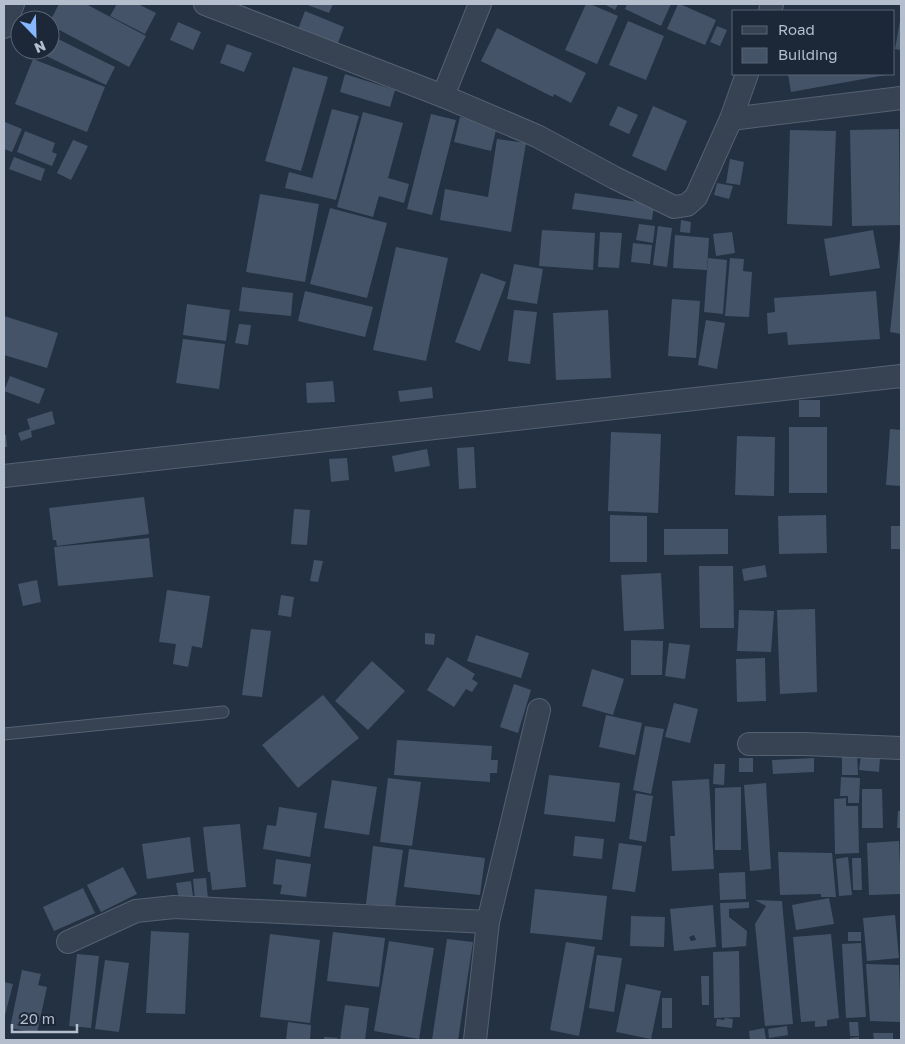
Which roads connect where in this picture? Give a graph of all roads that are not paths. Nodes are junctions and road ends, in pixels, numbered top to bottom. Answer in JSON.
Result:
{"nodes":[{"id":1,"x":13,"y":4,"type":"edge"},
{"id":2,"x":205,"y":4,"type":"edge"},
{"id":3,"x":480,"y":4,"type":"edge"},
{"id":4,"x":4,"y":27,"type":"edge"},
{"id":5,"x":747,"y":75,"type":"edge"},
{"id":6,"x":443,"y":96,"type":"junction"},
{"id":7,"x":901,"y":98,"type":"edge"},
{"id":8,"x":731,"y":119,"type":"junction"},
{"id":9,"x":901,"y":376,"type":"edge"},
{"id":10,"x":4,"y":476,"type":"edge"},
{"id":11,"x":539,"y":710,"type":"dead end"},
{"id":12,"x":223,"y":712,"type":"dead end"},
{"id":13,"x":4,"y":734,"type":"edge"},
{"id":14,"x":750,"y":744,"type":"dead end"},
{"id":15,"x":901,"y":748,"type":"edge"},
{"id":16,"x":488,"y":922,"type":"junction"},
{"id":17,"x":68,"y":942,"type":"dead end"},
{"id":18,"x":475,"y":1040,"type":"edge"}],
"edges":[{"from":1,"to":4,"type":"street"},
{"from":2,"to":6,"type":"street"},
{"from":3,"to":6,"type":"street"},
{"from":5,"to":8,"type":"street"},
{"from":6,"to":8,"type":"street"},
{"from":7,"to":8,"type":"street"},
{"from":9,"to":10,"type":"street"},
{"from":11,"to":16,"type":"street"},
{"from":12,"to":13,"type":"lane"},
{"from":14,"to":15,"type":"street"},
{"from":16,"to":17,"type":"street"},
{"from":16,"to":18,"type":"street"}]}
